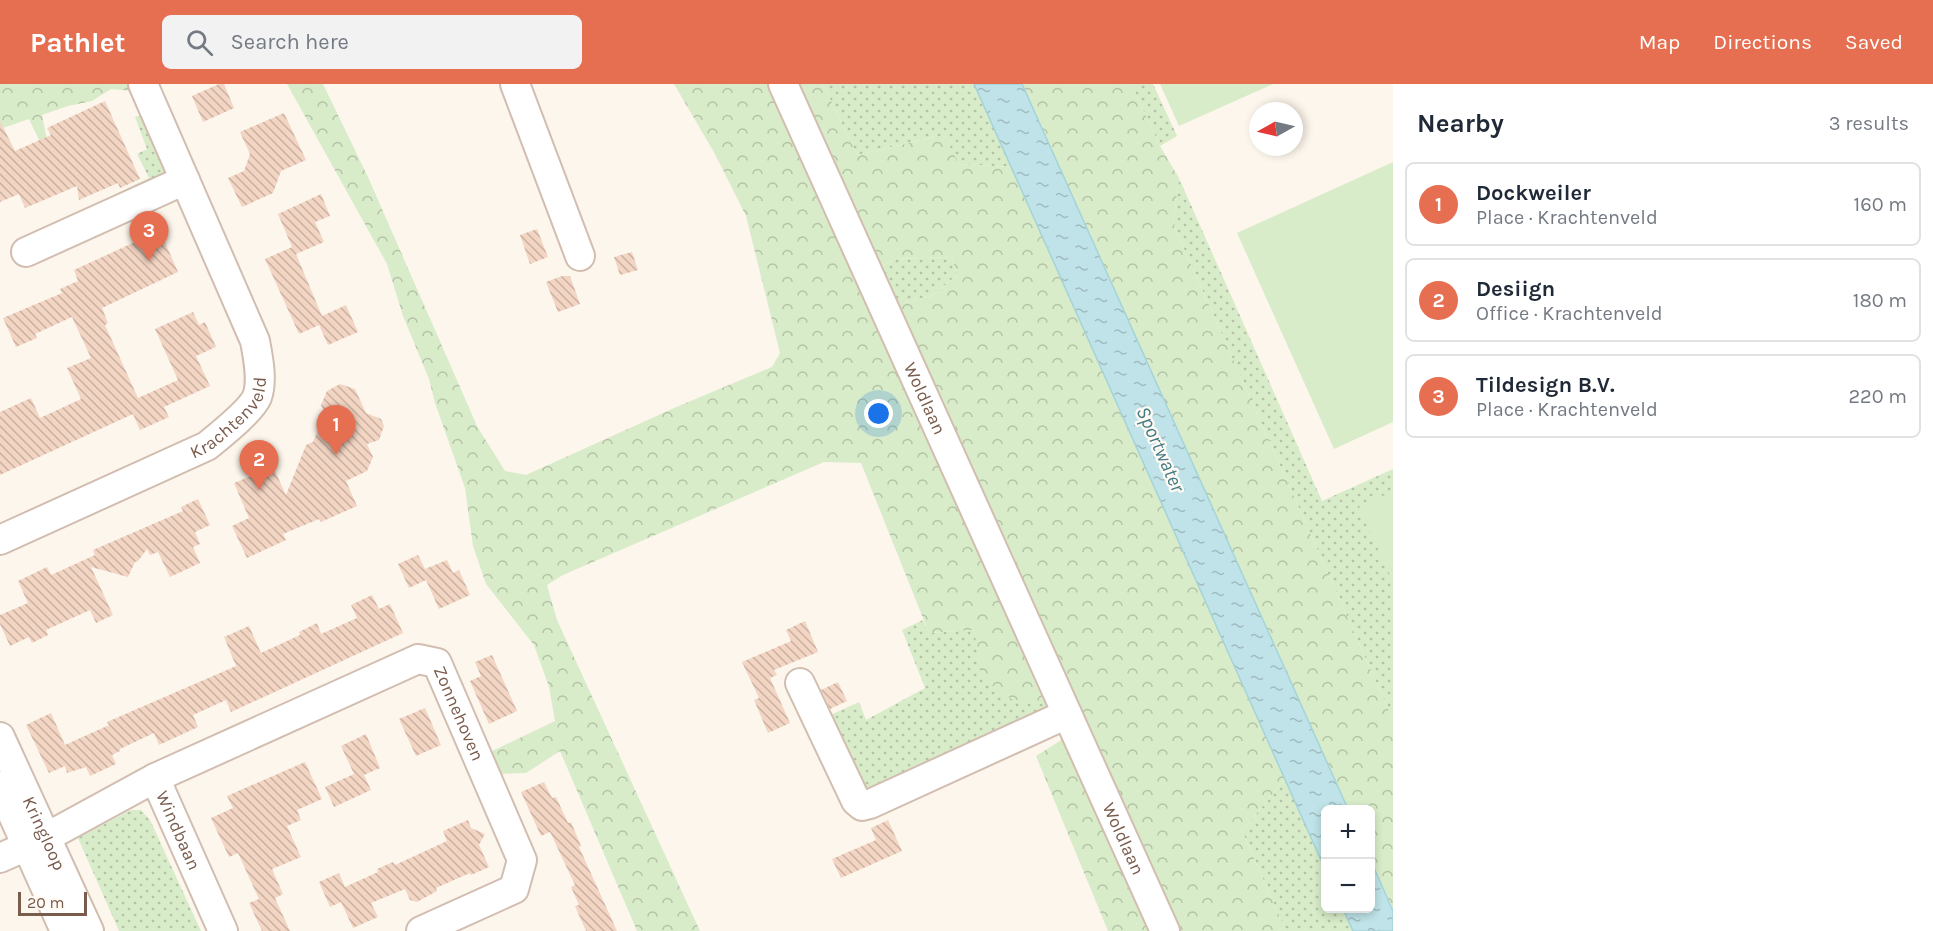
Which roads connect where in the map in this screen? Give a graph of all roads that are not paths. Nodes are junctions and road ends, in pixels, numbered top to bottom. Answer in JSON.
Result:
{"nodes":[{"id":1,"x":143,"y":84,"type":"edge"},
{"id":2,"x":515,"y":84,"type":"edge"},
{"id":3,"x":783,"y":84,"type":"edge"},
{"id":4,"x":185,"y":180,"type":"junction"},
{"id":5,"x":26,"y":252,"type":"dead end"},
{"id":6,"x":580,"y":256,"type":"dead end"},
{"id":7,"x":0,"y":540,"type":"edge"},
{"id":8,"x":800,"y":683,"type":"dead end"},
{"id":9,"x":1067,"y":714,"type":"junction"},
{"id":10,"x":0,"y":737,"type":"edge"},
{"id":11,"x":155,"y":778,"type":"junction"},
{"id":12,"x":0,"y":786,"type":"edge"},
{"id":13,"x":36,"y":841,"type":"junction"},
{"id":14,"x":0,"y":858,"type":"edge"},
{"id":15,"x":65,"y":931,"type":"edge"},
{"id":16,"x":89,"y":931,"type":"edge"},
{"id":17,"x":224,"y":931,"type":"edge"},
{"id":18,"x":421,"y":931,"type":"edge"},
{"id":19,"x":1165,"y":931,"type":"edge"}],
"edges":[{"from":1,"to":4,"type":"street","name":"Krachtenveld"},
{"from":2,"to":6,"type":"street"},
{"from":3,"to":9,"type":"street","name":"Woldlaan"},
{"from":4,"to":5,"type":"street"},
{"from":4,"to":7,"type":"street","name":"Krachtenveld"},
{"from":8,"to":9,"type":"street"},
{"from":9,"to":19,"type":"street","name":"Woldlaan"},
{"from":10,"to":13,"type":"street","name":"Kringloop"},
{"from":11,"to":13,"type":"street","name":"Windbaan"},
{"from":11,"to":17,"type":"street","name":"Windbaan"},
{"from":11,"to":18,"type":"street","name":"Zonnehoven"},
{"from":12,"to":13,"type":"street","name":"Kringloop"},
{"from":13,"to":14,"type":"street","name":"Windbaan"},
{"from":13,"to":15,"type":"street","name":"Kringloop"},
{"from":13,"to":16,"type":"street","name":"Kringloop"}]}
